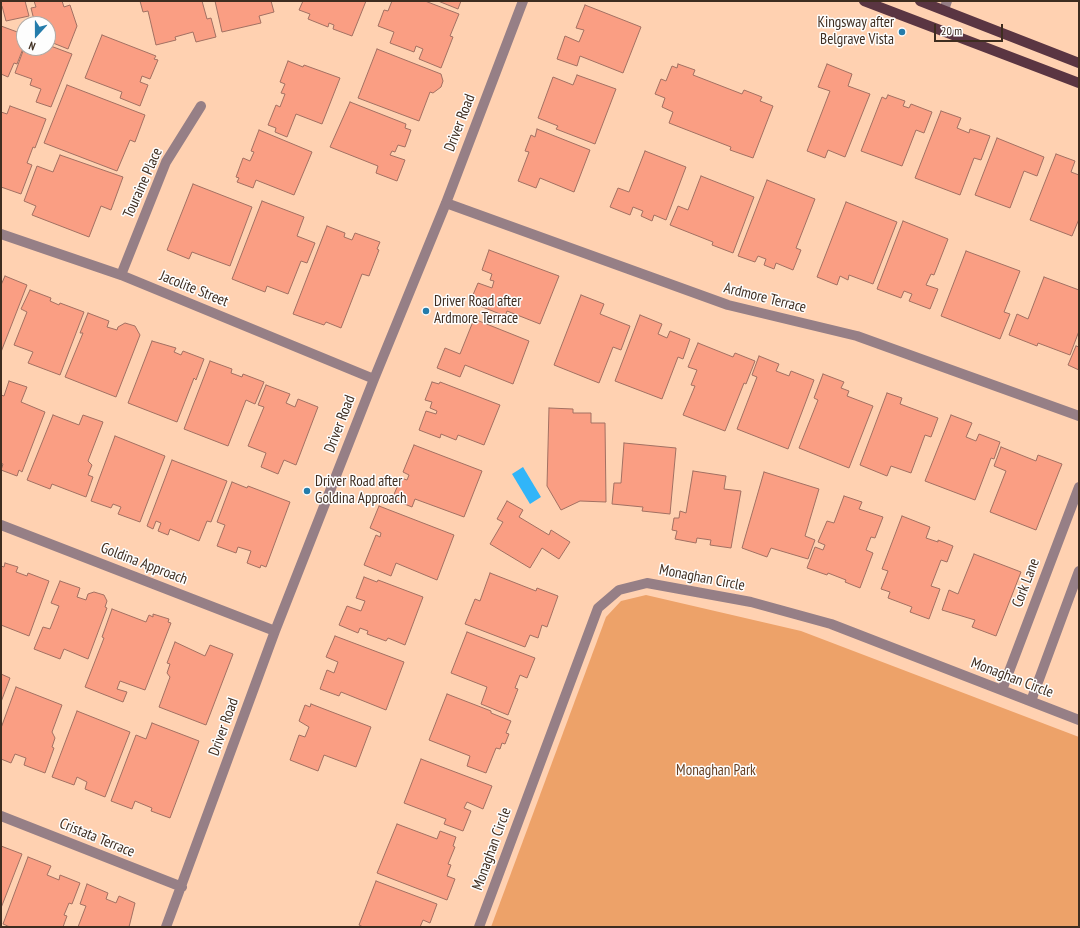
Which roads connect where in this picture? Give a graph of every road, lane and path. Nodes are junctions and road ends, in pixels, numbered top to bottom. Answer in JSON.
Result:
{"nodes":[{"id":1,"x":523,"y":1,"type":"edge"},
{"id":2,"x":864,"y":1,"type":"edge"},
{"id":3,"x":920,"y":1,"type":"edge"},
{"id":4,"x":946,"y":6,"type":"edge"},
{"id":5,"x":1079,"y":63,"type":"edge"},
{"id":6,"x":1079,"y":83,"type":"edge"},
{"id":7,"x":201,"y":106,"type":"dead end"},
{"id":8,"x":446,"y":203,"type":"junction"},
{"id":9,"x":1,"y":234,"type":"edge"},
{"id":10,"x":121,"y":275,"type":"junction"},
{"id":11,"x":374,"y":379,"type":"junction"},
{"id":12,"x":1079,"y":416,"type":"edge"},
{"id":13,"x":1079,"y":487,"type":"edge"},
{"id":14,"x":1,"y":525,"type":"edge"},
{"id":15,"x":1079,"y":570,"type":"edge"},
{"id":16,"x":275,"y":631,"type":"junction"},
{"id":17,"x":1002,"y":690,"type":"junction"},
{"id":18,"x":1031,"y":701,"type":"junction"},
{"id":19,"x":1079,"y":720,"type":"edge"},
{"id":20,"x":1,"y":816,"type":"edge"},
{"id":21,"x":182,"y":888,"type":"junction"},
{"id":22,"x":166,"y":927,"type":"edge"},
{"id":23,"x":479,"y":927,"type":"edge"}],
"edges":[{"from":1,"to":8,"type":"street","name":"Driver Road"},
{"from":2,"to":6,"type":"main road"},
{"from":3,"to":4,"type":"main road"},
{"from":4,"to":5,"type":"main road"},
{"from":7,"to":10,"type":"street","name":"Touraine Place"},
{"from":8,"to":11,"type":"street","name":"Driver Road"},
{"from":8,"to":12,"type":"street","name":"Ardmore Terrace"},
{"from":9,"to":10,"type":"street","name":"Jacolite Street"},
{"from":10,"to":11,"type":"street","name":"Jacolite Street"},
{"from":11,"to":16,"type":"street","name":"Driver Road"},
{"from":13,"to":17,"type":"street","name":"Cork Lane"},
{"from":14,"to":16,"type":"street","name":"Goldina Approach"},
{"from":15,"to":18,"type":"street"},
{"from":16,"to":21,"type":"street","name":"Driver Road"},
{"from":17,"to":18,"type":"street","name":"Monaghan Circle"},
{"from":17,"to":23,"type":"street","name":"Monaghan Circle"},
{"from":18,"to":19,"type":"street","name":"Monaghan Circle"},
{"from":20,"to":21,"type":"street","name":"Cristata Terrace"},
{"from":21,"to":22,"type":"street","name":"Driver Road"}]}
